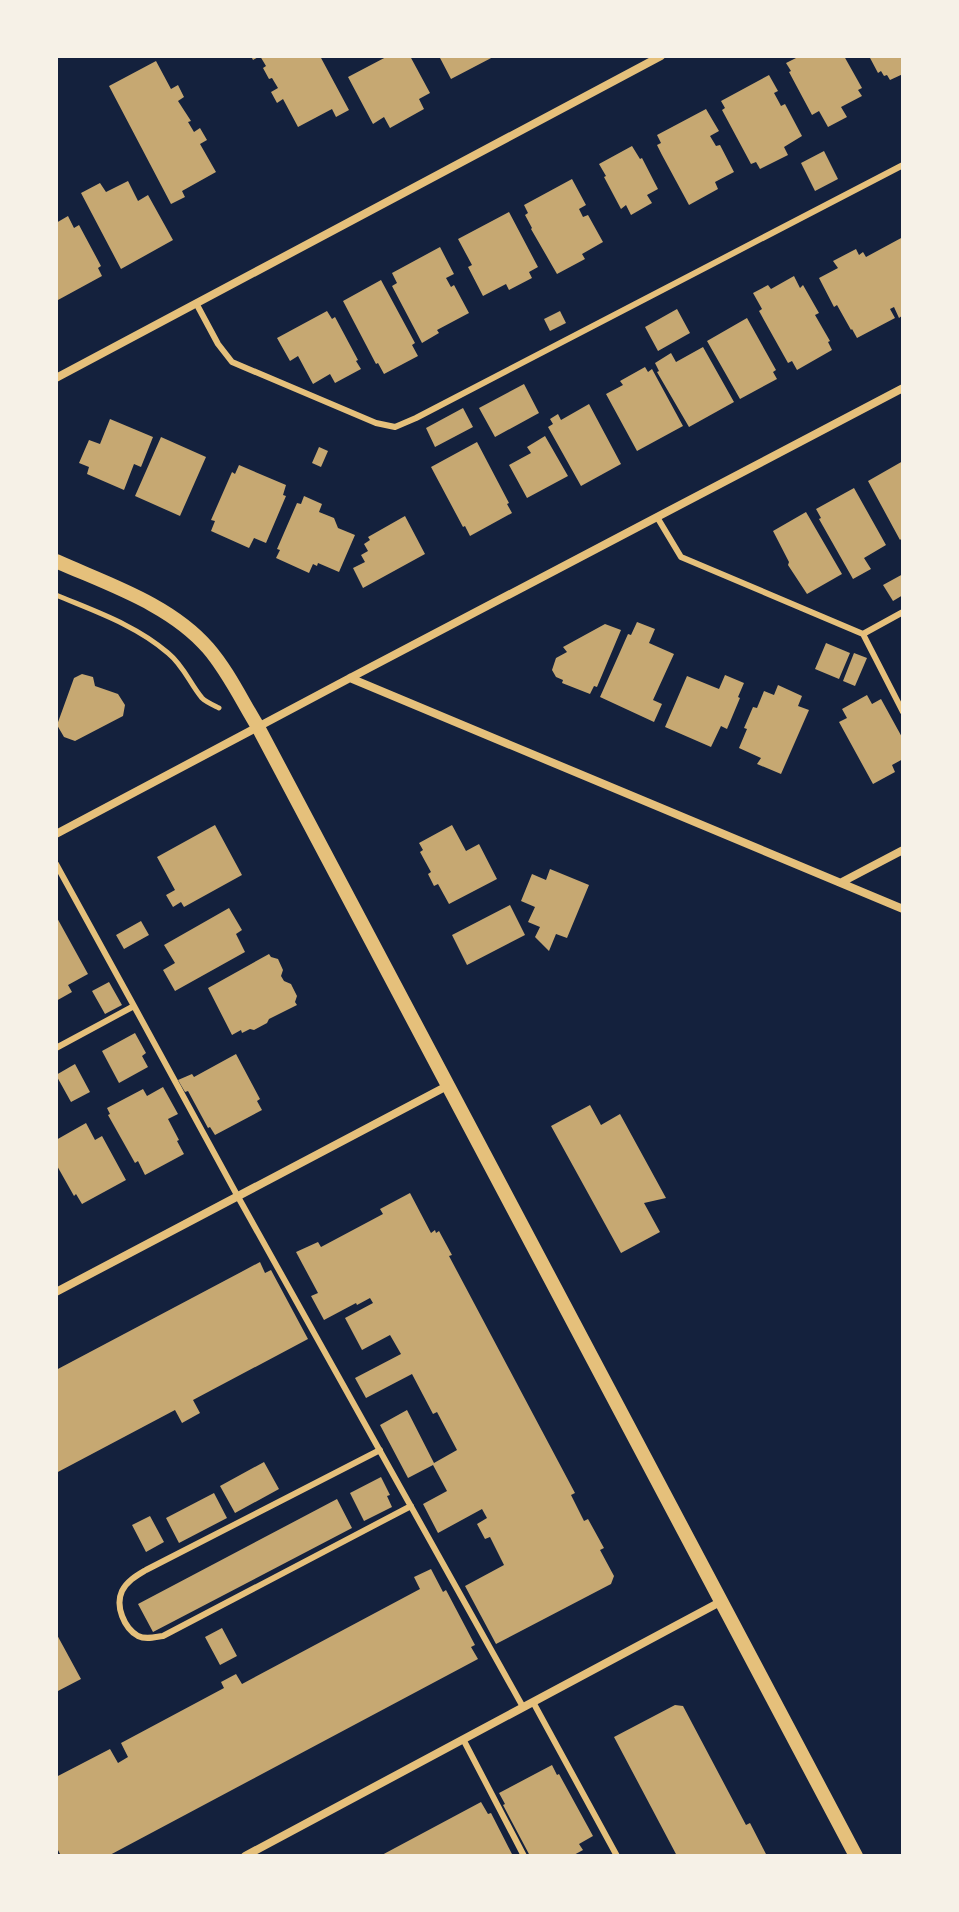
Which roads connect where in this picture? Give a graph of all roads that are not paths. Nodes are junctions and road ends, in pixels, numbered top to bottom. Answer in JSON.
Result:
{"nodes":[{"id":1,"x":661,"y":56,"type":"edge"},
{"id":2,"x":903,"y":165,"type":"edge"},
{"id":3,"x":196,"y":303,"type":"junction"},
{"id":4,"x":56,"y":378,"type":"edge"},
{"id":5,"x":903,"y":388,"type":"edge"},
{"id":6,"x":657,"y":517,"type":"junction"},
{"id":7,"x":56,"y":561,"type":"edge"},
{"id":8,"x":903,"y":612,"type":"edge"},
{"id":9,"x":863,"y":634,"type":"junction"},
{"id":10,"x":350,"y":678,"type":"junction"},
{"id":11,"x":903,"y":712,"type":"edge"},
{"id":12,"x":258,"y":727,"type":"junction"},
{"id":13,"x":56,"y":834,"type":"edge"},
{"id":14,"x":903,"y":850,"type":"edge"},
{"id":15,"x":56,"y":864,"type":"edge"},
{"id":16,"x":842,"y":882,"type":"junction"},
{"id":17,"x":903,"y":909,"type":"edge"},
{"id":18,"x":134,"y":1006,"type":"junction"},
{"id":19,"x":56,"y":1048,"type":"edge"},
{"id":20,"x":447,"y":1086,"type":"junction"},
{"id":21,"x":237,"y":1195,"type":"junction"},
{"id":22,"x":56,"y":1292,"type":"edge"},
{"id":23,"x":380,"y":1450,"type":"junction"},
{"id":24,"x":411,"y":1506,"type":"junction"},
{"id":25,"x":720,"y":1602,"type":"junction"},
{"id":26,"x":533,"y":1702,"type":"junction"},
{"id":27,"x":523,"y":1707,"type":"junction"},
{"id":28,"x":463,"y":1739,"type":"junction"},
{"id":29,"x":245,"y":1856,"type":"edge"},
{"id":30,"x":524,"y":1856,"type":"edge"},
{"id":31,"x":617,"y":1856,"type":"edge"},
{"id":32,"x":856,"y":1856,"type":"edge"}],
"edges":[{"from":1,"to":3,"type":"street"},
{"from":2,"to":3,"type":"lane"},
{"from":3,"to":4,"type":"street"},
{"from":5,"to":6,"type":"street"},
{"from":6,"to":9,"type":"lane"},
{"from":6,"to":10,"type":"street"},
{"from":7,"to":12,"type":"street"},
{"from":8,"to":9,"type":"lane"},
{"from":9,"to":11,"type":"lane"},
{"from":10,"to":12,"type":"street"},
{"from":10,"to":16,"type":"street"},
{"from":12,"to":13,"type":"street"},
{"from":12,"to":20,"type":"street"},
{"from":14,"to":16,"type":"street"},
{"from":15,"to":18,"type":"lane"},
{"from":16,"to":17,"type":"street"},
{"from":18,"to":19,"type":"lane"},
{"from":18,"to":21,"type":"lane"},
{"from":20,"to":21,"type":"street"},
{"from":20,"to":25,"type":"street"},
{"from":21,"to":22,"type":"street"},
{"from":21,"to":23,"type":"lane"},
{"from":23,"to":24,"type":"lane"},
{"from":23,"to":24,"type":"lane"},
{"from":24,"to":27,"type":"lane"},
{"from":25,"to":26,"type":"street"},
{"from":25,"to":32,"type":"street"},
{"from":26,"to":27,"type":"street"},
{"from":26,"to":31,"type":"lane"},
{"from":27,"to":28,"type":"street"},
{"from":28,"to":29,"type":"street"},
{"from":28,"to":30,"type":"lane"}]}
